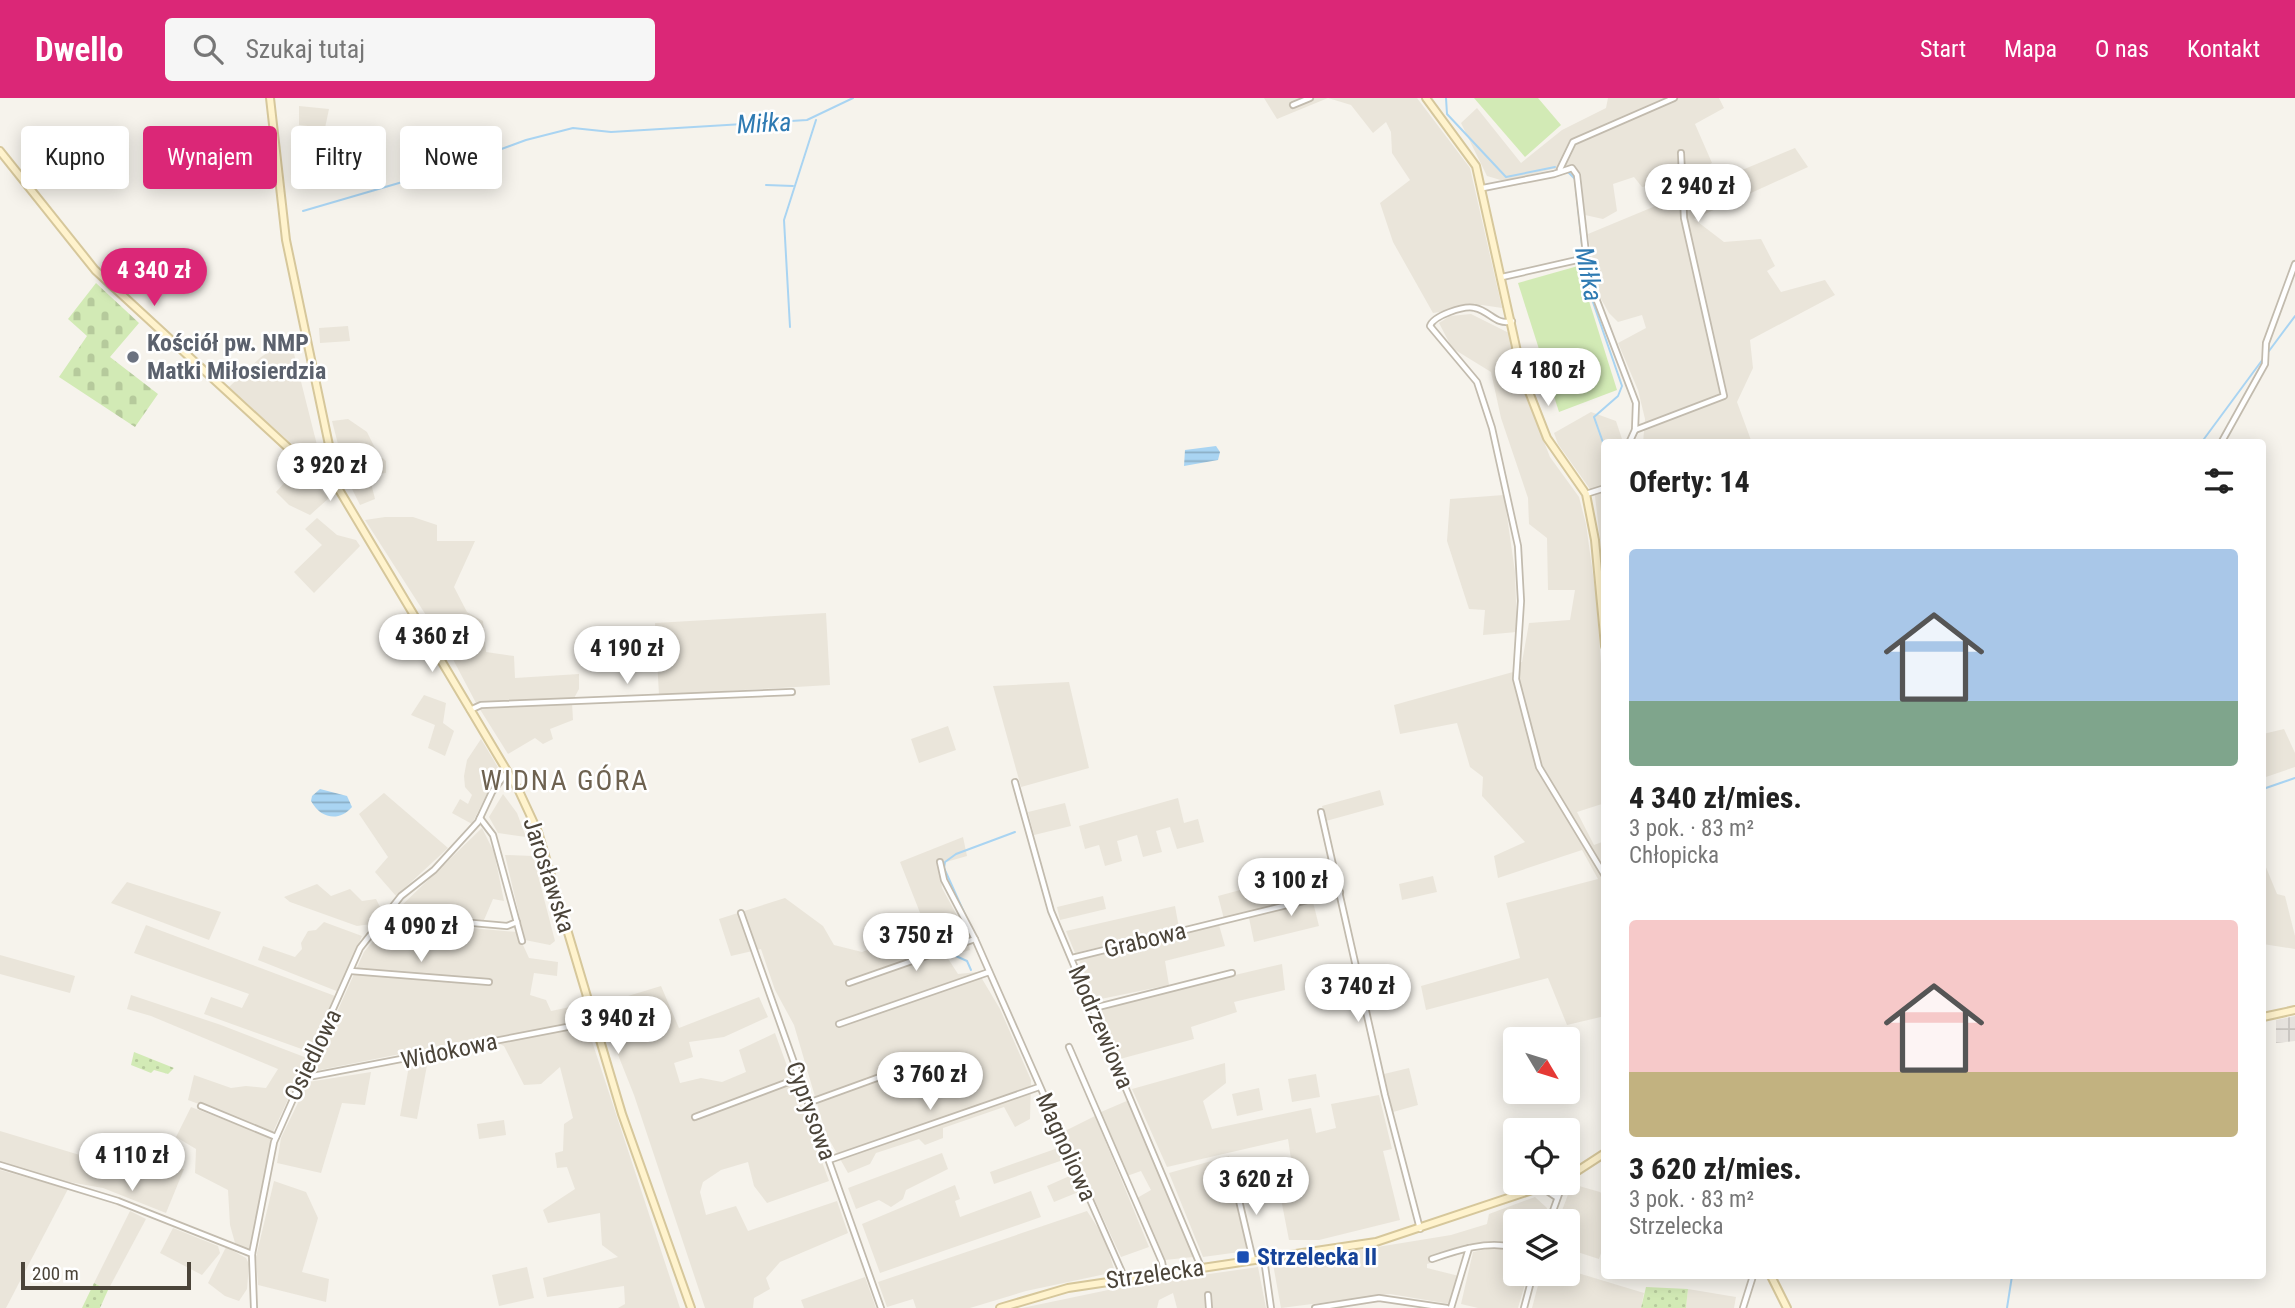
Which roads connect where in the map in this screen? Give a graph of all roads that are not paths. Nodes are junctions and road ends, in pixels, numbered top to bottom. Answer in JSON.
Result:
{"nodes":[{"id":1,"x":270,"y":98,"type":"edge"},
{"id":2,"x":1310,"y":98,"type":"edge"},
{"id":3,"x":1426,"y":98,"type":"edge"},
{"id":4,"x":1674,"y":98,"type":"edge"},
{"id":5,"x":1293,"y":105,"type":"dead end"},
{"id":6,"x":0,"y":152,"type":"edge"},
{"id":7,"x":1681,"y":153,"type":"dead end"},
{"id":8,"x":1560,"y":169,"type":"junction"},
{"id":9,"x":1483,"y":188,"type":"junction"},
{"id":10,"x":1585,"y":259,"type":"junction"},
{"id":11,"x":2295,"y":264,"type":"edge"},
{"id":12,"x":1502,"y":277,"type":"junction"},
{"id":13,"x":1512,"y":321,"type":"junction"},
{"id":14,"x":1635,"y":430,"type":"junction"},
{"id":15,"x":1631,"y":439,"type":"edge"},
{"id":16,"x":2223,"y":439,"type":"edge"},
{"id":17,"x":331,"y":468,"type":"junction"},
{"id":18,"x":1601,"y":489,"type":"edge"},
{"id":19,"x":1586,"y":494,"type":"junction"},
{"id":20,"x":1601,"y":596,"type":"edge"},
{"id":21,"x":792,"y":692,"type":"dead end"},
{"id":22,"x":470,"y":710,"type":"junction"},
{"id":23,"x":507,"y":772,"type":"junction"},
{"id":24,"x":1015,"y":782,"type":"dead end"},
{"id":25,"x":1321,"y":812,"type":"dead end"},
{"id":26,"x":480,"y":818,"type":"junction"},
{"id":27,"x":940,"y":862,"type":"dead end"},
{"id":28,"x":1601,"y":869,"type":"edge"},
{"id":29,"x":1340,"y":892,"type":"junction"},
{"id":30,"x":388,"y":912,"type":"junction"},
{"id":31,"x":741,"y":913,"type":"dead end"},
{"id":32,"x":517,"y":922,"type":"junction"},
{"id":33,"x":975,"y":939,"type":"junction"},
{"id":34,"x":522,"y":941,"type":"dead end"},
{"id":35,"x":1072,"y":958,"type":"junction"},
{"id":36,"x":351,"y":971,"type":"junction"},
{"id":37,"x":989,"y":972,"type":"junction"},
{"id":38,"x":1231,"y":973,"type":"dead end"},
{"id":39,"x":489,"y":982,"type":"dead end"},
{"id":40,"x":849,"y":983,"type":"dead end"},
{"id":41,"x":1094,"y":1008,"type":"junction"},
{"id":42,"x":2295,"y":1010,"type":"edge"},
{"id":43,"x":2266,"y":1016,"type":"edge"},
{"id":44,"x":593,"y":1022,"type":"junction"},
{"id":45,"x":839,"y":1024,"type":"dead end"},
{"id":46,"x":1069,"y":1047,"type":"dead end"},
{"id":47,"x":932,"y":1058,"type":"dead end"},
{"id":48,"x":305,"y":1073,"type":"junction"},
{"id":49,"x":799,"y":1078,"type":"junction"},
{"id":50,"x":1039,"y":1087,"type":"junction"},
{"id":51,"x":808,"y":1102,"type":"junction"},
{"id":52,"x":201,"y":1106,"type":"dead end"},
{"id":53,"x":695,"y":1117,"type":"dead end"},
{"id":54,"x":275,"y":1137,"type":"junction"},
{"id":55,"x":1601,"y":1156,"type":"edge"},
{"id":56,"x":829,"y":1160,"type":"junction"},
{"id":57,"x":0,"y":1165,"type":"edge"},
{"id":58,"x":1580,"y":1169,"type":"edge"},
{"id":59,"x":1234,"y":1179,"type":"dead end"},
{"id":60,"x":1518,"y":1195,"type":"edge"},
{"id":61,"x":1552,"y":1195,"type":"edge"},
{"id":62,"x":1557,"y":1195,"type":"edge"},
{"id":63,"x":1556,"y":1198,"type":"junction"},
{"id":64,"x":1553,"y":1209,"type":"edge"},
{"id":65,"x":1420,"y":1229,"type":"junction"},
{"id":66,"x":1503,"y":1245,"type":"edge"},
{"id":67,"x":1469,"y":1248,"type":"junction"},
{"id":68,"x":252,"y":1254,"type":"junction"},
{"id":69,"x":1264,"y":1259,"type":"junction"},
{"id":70,"x":1432,"y":1259,"type":"dead end"},
{"id":71,"x":1253,"y":1261,"type":"junction"},
{"id":72,"x":1202,"y":1267,"type":"junction"},
{"id":73,"x":1164,"y":1273,"type":"junction"},
{"id":74,"x":1125,"y":1279,"type":"junction"},
{"id":75,"x":1752,"y":1279,"type":"edge"},
{"id":76,"x":1772,"y":1279,"type":"edge"},
{"id":77,"x":1530,"y":1286,"type":"edge"},
{"id":78,"x":1208,"y":1295,"type":"dead end"},
{"id":79,"x":1363,"y":1300,"type":"junction"},
{"id":80,"x":254,"y":1308,"type":"edge"},
{"id":81,"x":691,"y":1308,"type":"edge"},
{"id":82,"x":881,"y":1308,"type":"edge"},
{"id":83,"x":1000,"y":1308,"type":"edge"},
{"id":84,"x":1209,"y":1308,"type":"edge"},
{"id":85,"x":1271,"y":1308,"type":"edge"},
{"id":86,"x":1315,"y":1308,"type":"edge"},
{"id":87,"x":1363,"y":1308,"type":"edge"},
{"id":88,"x":1449,"y":1308,"type":"edge"},
{"id":89,"x":1524,"y":1308,"type":"edge"},
{"id":90,"x":1743,"y":1308,"type":"edge"},
{"id":91,"x":1787,"y":1308,"type":"edge"}],
"edges":[{"from":1,"to":17,"type":"street","name":"Jarosławska"},
{"from":2,"to":5,"type":"street"},
{"from":3,"to":9,"type":"street"},
{"from":4,"to":8,"type":"street"},
{"from":6,"to":17,"type":"street"},
{"from":7,"to":14,"type":"street"},
{"from":8,"to":9,"type":"street"},
{"from":8,"to":10,"type":"street"},
{"from":9,"to":12,"type":"street"},
{"from":10,"to":12,"type":"street"},
{"from":10,"to":14,"type":"street"},
{"from":11,"to":16,"type":"street"},
{"from":12,"to":13,"type":"street"},
{"from":13,"to":19,"type":"street"},
{"from":13,"to":28,"type":"street"},
{"from":14,"to":15,"type":"street"},
{"from":17,"to":22,"type":"street","name":"Jarosławska"},
{"from":18,"to":19,"type":"street"},
{"from":19,"to":20,"type":"street"},
{"from":21,"to":22,"type":"street"},
{"from":22,"to":23,"type":"street","name":"Jarosławska"},
{"from":23,"to":26,"type":"street","name":"Osiedlowa"},
{"from":23,"to":44,"type":"street","name":"Jarosławska"},
{"from":24,"to":35,"type":"street","name":"Modrzewiowa"},
{"from":25,"to":29,"type":"street"},
{"from":26,"to":30,"type":"street","name":"Osiedlowa"},
{"from":26,"to":32,"type":"street"},
{"from":27,"to":33,"type":"street","name":"Magnoliowa"},
{"from":29,"to":35,"type":"street","name":"Grabowa"},
{"from":29,"to":65,"type":"street"},
{"from":30,"to":32,"type":"street"},
{"from":30,"to":36,"type":"street","name":"Osiedlowa"},
{"from":31,"to":49,"type":"street","name":"Cyprysowa"},
{"from":32,"to":34,"type":"street"},
{"from":33,"to":37,"type":"street","name":"Magnoliowa"},
{"from":33,"to":40,"type":"street"},
{"from":35,"to":41,"type":"street","name":"Modrzewiowa"},
{"from":36,"to":39,"type":"street"},
{"from":36,"to":48,"type":"street","name":"Osiedlowa"},
{"from":37,"to":45,"type":"street"},
{"from":37,"to":50,"type":"street","name":"Magnoliowa"},
{"from":38,"to":41,"type":"street"},
{"from":41,"to":72,"type":"street","name":"Modrzewiowa"},
{"from":42,"to":43,"type":"street"},
{"from":44,"to":48,"type":"street","name":"Widokowa"},
{"from":44,"to":81,"type":"street","name":"Jarosławska"},
{"from":46,"to":73,"type":"street"},
{"from":47,"to":51,"type":"street"},
{"from":48,"to":54,"type":"street","name":"Osiedlowa"},
{"from":49,"to":51,"type":"street","name":"Cyprysowa"},
{"from":49,"to":53,"type":"street"},
{"from":50,"to":56,"type":"street"},
{"from":50,"to":74,"type":"street","name":"Magnoliowa"},
{"from":51,"to":56,"type":"street","name":"Cyprysowa"},
{"from":52,"to":54,"type":"street"},
{"from":54,"to":68,"type":"street","name":"Osiedlowa"},
{"from":55,"to":58,"type":"street"},
{"from":56,"to":82,"type":"street","name":"Cyprysowa"},
{"from":57,"to":68,"type":"street"},
{"from":59,"to":71,"type":"street"},
{"from":60,"to":65,"type":"street","name":"Strzelecka"},
{"from":61,"to":63,"type":"street"},
{"from":62,"to":63,"type":"street"},
{"from":63,"to":64,"type":"street"},
{"from":65,"to":69,"type":"street","name":"Strzelecka"},
{"from":66,"to":67,"type":"street"},
{"from":67,"to":70,"type":"street"},
{"from":67,"to":88,"type":"street"},
{"from":68,"to":80,"type":"street","name":"Osiedlowa"},
{"from":69,"to":71,"type":"street","name":"Strzelecka"},
{"from":69,"to":85,"type":"street"},
{"from":71,"to":72,"type":"street","name":"Strzelecka"},
{"from":72,"to":73,"type":"street","name":"Strzelecka"},
{"from":73,"to":74,"type":"street","name":"Strzelecka"},
{"from":74,"to":83,"type":"street","name":"Strzelecka"},
{"from":75,"to":90,"type":"street"},
{"from":76,"to":91,"type":"street"},
{"from":77,"to":89,"type":"street"},
{"from":78,"to":84,"type":"street"},
{"from":79,"to":86,"type":"street"},
{"from":79,"to":87,"type":"street"},
{"from":79,"to":88,"type":"street"}]}
